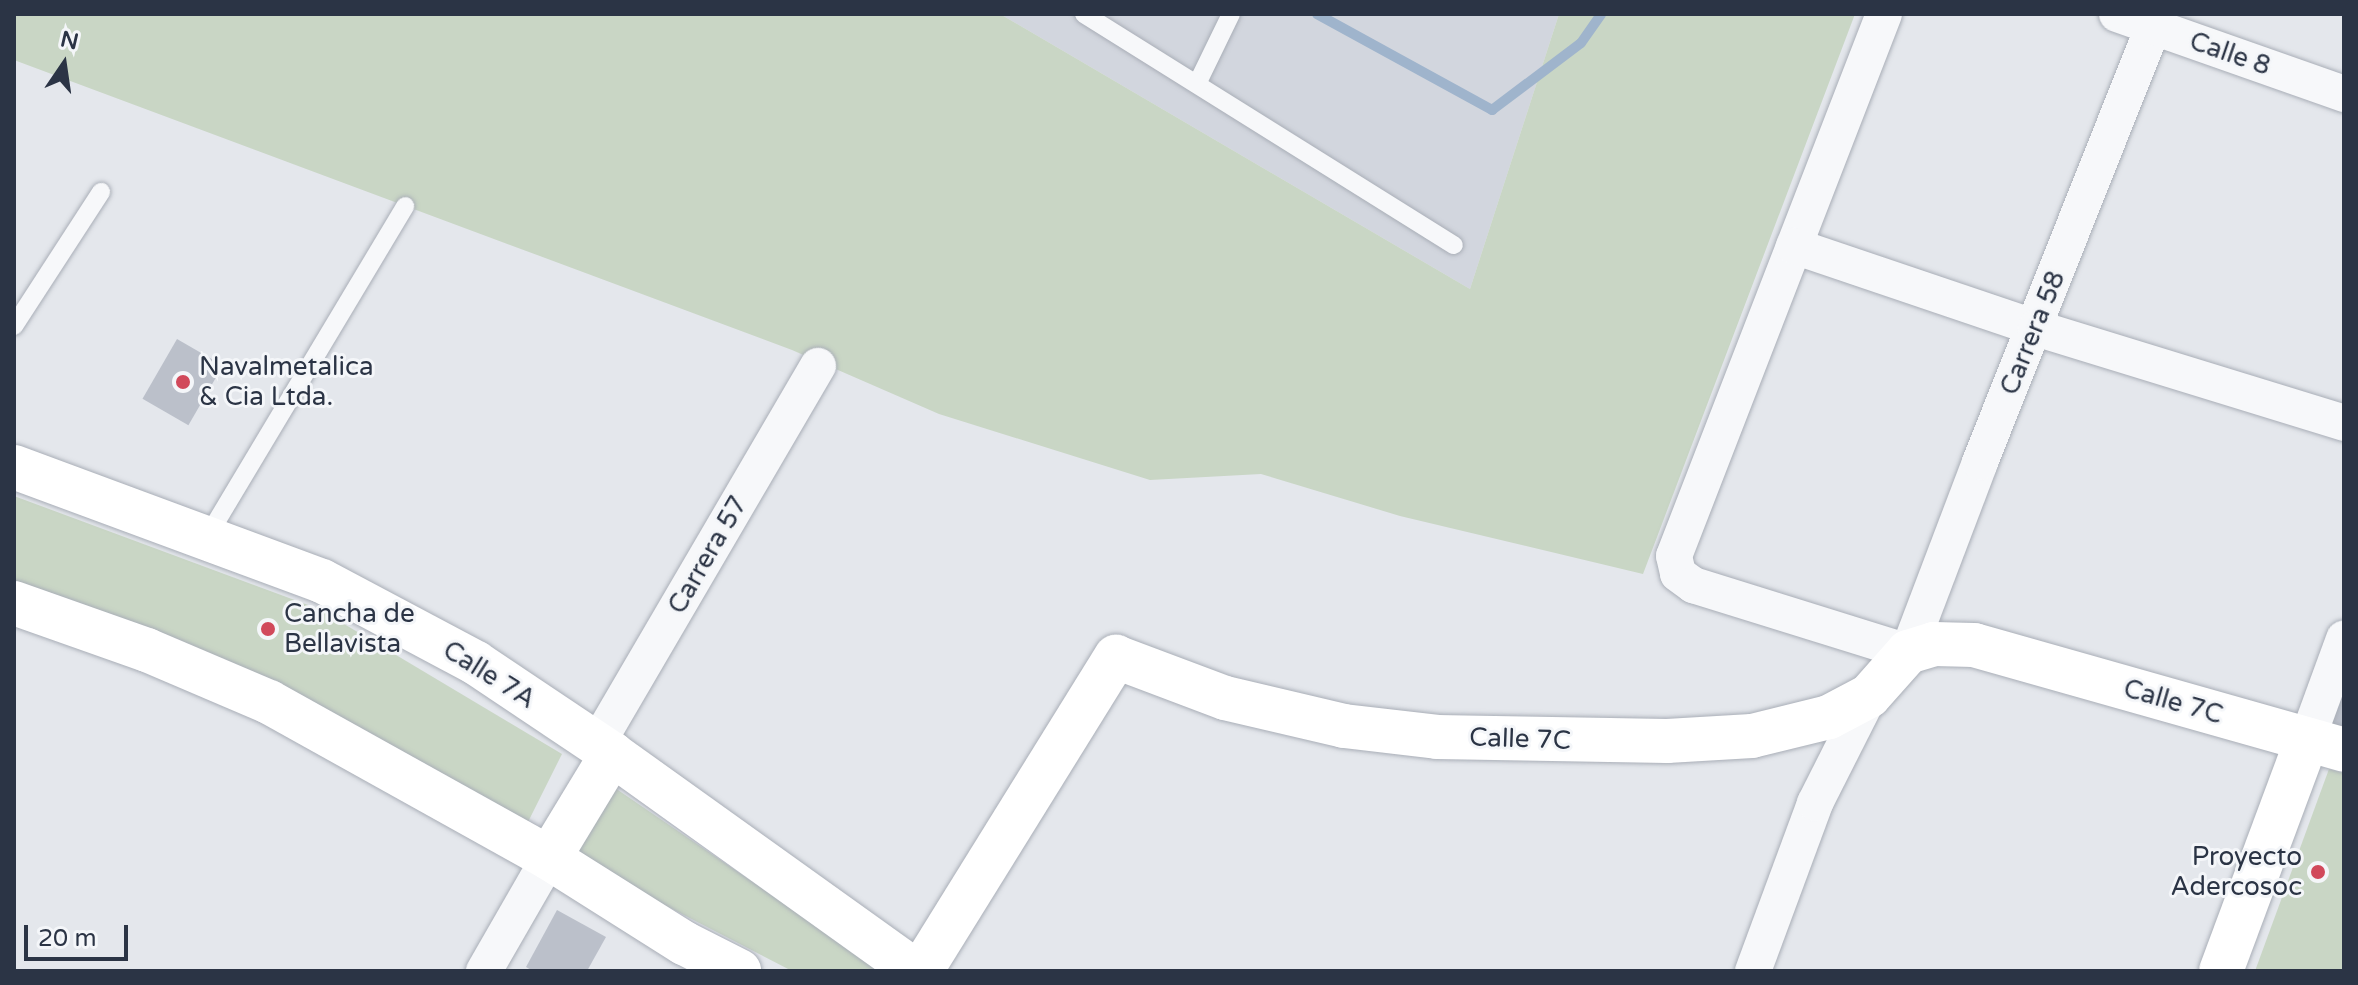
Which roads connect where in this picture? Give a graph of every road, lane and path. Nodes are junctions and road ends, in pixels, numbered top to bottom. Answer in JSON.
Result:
{"nodes":[{"id":1,"x":1084,"y":14,"type":"edge"},
{"id":2,"x":1231,"y":14,"type":"edge"},
{"id":3,"x":1884,"y":14,"type":"edge"},
{"id":4,"x":2117,"y":14,"type":"edge"},
{"id":5,"x":2156,"y":20,"type":"edge"},
{"id":6,"x":1197,"y":84,"type":"junction"},
{"id":7,"x":2344,"y":94,"type":"edge"},
{"id":8,"x":101,"y":192,"type":"dead end"},
{"id":9,"x":405,"y":206,"type":"dead end"},
{"id":10,"x":1454,"y":245,"type":"dead end"},
{"id":11,"x":1794,"y":246,"type":"junction"},
{"id":12,"x":14,"y":326,"type":"edge"},
{"id":13,"x":2036,"y":328,"type":"junction"},
{"id":14,"x":818,"y":366,"type":"dead end"},
{"id":15,"x":2344,"y":423,"type":"edge"},
{"id":16,"x":14,"y":467,"type":"edge"},
{"id":17,"x":206,"y":539,"type":"junction"},
{"id":18,"x":14,"y":603,"type":"edge"},
{"id":19,"x":2344,"y":639,"type":"edge"},
{"id":20,"x":1908,"y":652,"type":"junction"},
{"id":21,"x":1869,"y":696,"type":"junction"},
{"id":22,"x":2325,"y":745,"type":"edge"},
{"id":23,"x":604,"y":749,"type":"junction"},
{"id":24,"x":549,"y":858,"type":"junction"},
{"id":25,"x":484,"y":971,"type":"edge"},
{"id":26,"x":739,"y":971,"type":"edge"},
{"id":27,"x":918,"y":971,"type":"edge"},
{"id":28,"x":1753,"y":971,"type":"edge"},
{"id":29,"x":2221,"y":971,"type":"edge"}],
"edges":[{"from":1,"to":6,"type":"lane"},
{"from":2,"to":6,"type":"lane"},
{"from":3,"to":11,"type":"street"},
{"from":4,"to":5,"type":"street","name":"Calle 8"},
{"from":5,"to":7,"type":"street","name":"Calle 8"},
{"from":5,"to":13,"type":"street","name":"Carrera 58"},
{"from":6,"to":10,"type":"lane"},
{"from":8,"to":12,"type":"lane"},
{"from":9,"to":17,"type":"lane"},
{"from":11,"to":13,"type":"street"},
{"from":11,"to":20,"type":"street","name":"Calle 7C"},
{"from":13,"to":15,"type":"street"},
{"from":13,"to":20,"type":"street","name":"Carrera 58"},
{"from":14,"to":23,"type":"street","name":"Carrera 57"},
{"from":16,"to":17,"type":"street","name":"Calle 7A"},
{"from":17,"to":23,"type":"street","name":"Calle 7A"},
{"from":18,"to":24,"type":"street"},
{"from":19,"to":22,"type":"street"},
{"from":20,"to":21,"type":"street","name":"Calle 7C"},
{"from":20,"to":22,"type":"street","name":"Calle 7C"},
{"from":21,"to":27,"type":"street","name":"Calle 7C"},
{"from":21,"to":28,"type":"street"},
{"from":22,"to":29,"type":"street"},
{"from":23,"to":24,"type":"street"},
{"from":23,"to":27,"type":"street","name":"Calle 7A"},
{"from":24,"to":25,"type":"street"},
{"from":24,"to":26,"type":"street"}]}
